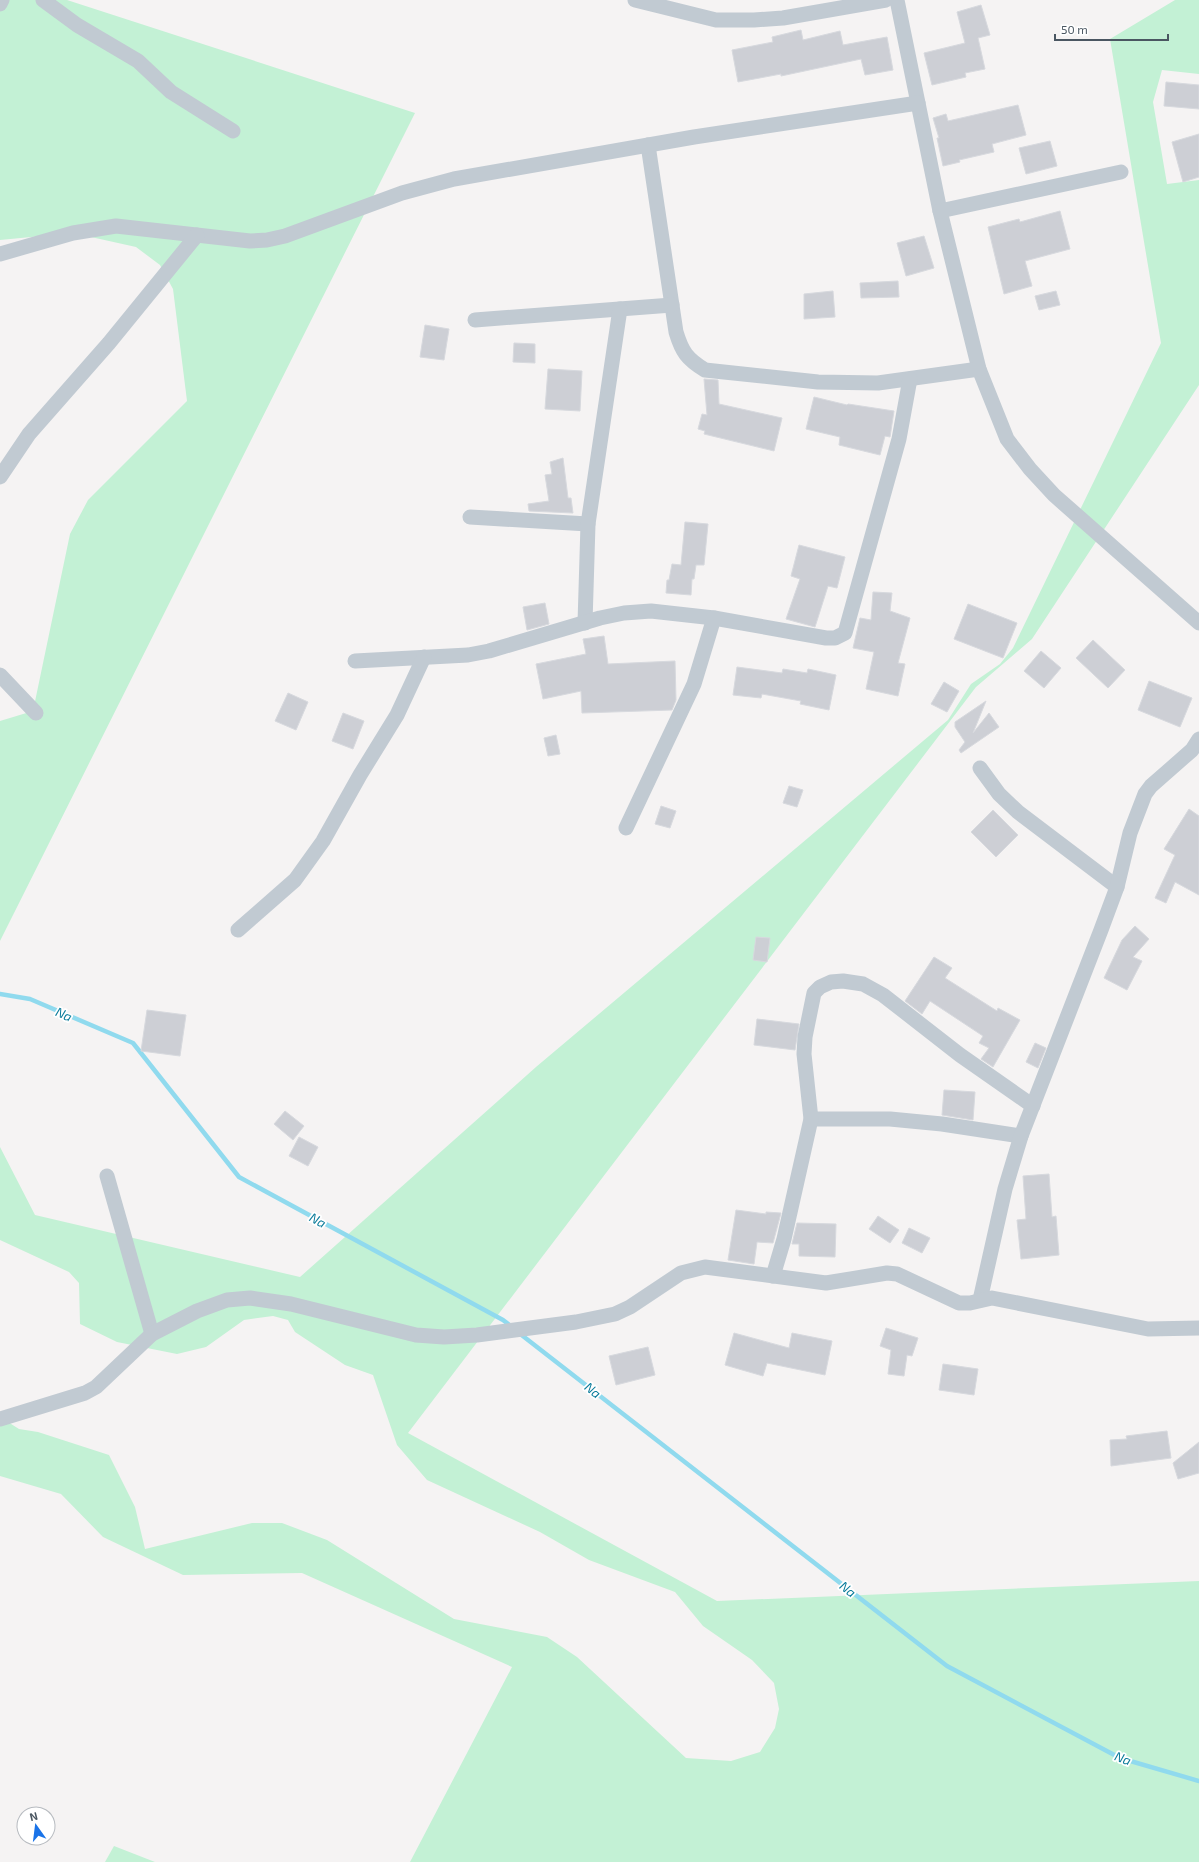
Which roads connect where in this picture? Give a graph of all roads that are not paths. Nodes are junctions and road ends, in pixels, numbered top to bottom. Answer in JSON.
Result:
{"nodes":[{"id":1,"x":2,"y":0,"type":"edge"},
{"id":2,"x":43,"y":0,"type":"edge"},
{"id":3,"x":635,"y":0,"type":"edge"},
{"id":4,"x":886,"y":0,"type":"edge"},
{"id":5,"x":897,"y":0,"type":"edge"},
{"id":6,"x":0,"y":4,"type":"edge"},
{"id":7,"x":918,"y":103,"type":"junction"},
{"id":8,"x":233,"y":131,"type":"dead end"},
{"id":9,"x":648,"y":145,"type":"junction"},
{"id":10,"x":1121,"y":172,"type":"dead end"},
{"id":11,"x":940,"y":211,"type":"junction"},
{"id":12,"x":197,"y":235,"type":"junction"},
{"id":13,"x":0,"y":254,"type":"edge"},
{"id":14,"x":672,"y":305,"type":"junction"},
{"id":15,"x":620,"y":309,"type":"junction"},
{"id":16,"x":475,"y":320,"type":"dead end"},
{"id":17,"x":980,"y":369,"type":"junction"},
{"id":18,"x":910,"y":379,"type":"junction"},
{"id":19,"x":0,"y":477,"type":"edge"},
{"id":20,"x":470,"y":517,"type":"dead end"},
{"id":21,"x":588,"y":524,"type":"junction"},
{"id":22,"x":714,"y":618,"type":"junction"},
{"id":23,"x":585,"y":623,"type":"junction"},
{"id":24,"x":1199,"y":623,"type":"edge"},
{"id":25,"x":424,"y":657,"type":"junction"},
{"id":26,"x":355,"y":661,"type":"dead end"},
{"id":27,"x":0,"y":675,"type":"edge"},
{"id":28,"x":36,"y":713,"type":"dead end"},
{"id":29,"x":1199,"y":739,"type":"edge"},
{"id":30,"x":980,"y":768,"type":"dead end"},
{"id":31,"x":626,"y":828,"type":"dead end"},
{"id":32,"x":1117,"y":887,"type":"junction"},
{"id":33,"x":238,"y":930,"type":"dead end"},
{"id":34,"x":1033,"y":1106,"type":"junction"},
{"id":35,"x":811,"y":1119,"type":"junction"},
{"id":36,"x":1021,"y":1136,"type":"junction"},
{"id":37,"x":107,"y":1176,"type":"dead end"},
{"id":38,"x":773,"y":1276,"type":"junction"},
{"id":39,"x":980,"y":1300,"type":"junction"},
{"id":40,"x":1199,"y":1328,"type":"edge"},
{"id":41,"x":152,"y":1334,"type":"junction"},
{"id":42,"x":0,"y":1419,"type":"edge"}],
"edges":[{"from":1,"to":6,"type":"street"},
{"from":2,"to":8,"type":"street"},
{"from":3,"to":4,"type":"street"},
{"from":5,"to":7,"type":"street"},
{"from":7,"to":9,"type":"street"},
{"from":7,"to":11,"type":"street"},
{"from":9,"to":12,"type":"street"},
{"from":9,"to":14,"type":"street"},
{"from":10,"to":11,"type":"street"},
{"from":11,"to":17,"type":"street"},
{"from":12,"to":13,"type":"street"},
{"from":12,"to":19,"type":"street"},
{"from":14,"to":15,"type":"street"},
{"from":14,"to":18,"type":"street"},
{"from":15,"to":16,"type":"street"},
{"from":15,"to":21,"type":"street"},
{"from":17,"to":18,"type":"street"},
{"from":17,"to":24,"type":"street"},
{"from":18,"to":22,"type":"street"},
{"from":20,"to":21,"type":"street"},
{"from":21,"to":23,"type":"street"},
{"from":22,"to":23,"type":"street"},
{"from":22,"to":31,"type":"street"},
{"from":23,"to":25,"type":"street"},
{"from":25,"to":26,"type":"street"},
{"from":25,"to":33,"type":"street"},
{"from":27,"to":28,"type":"street"},
{"from":29,"to":32,"type":"street"},
{"from":30,"to":32,"type":"street"},
{"from":32,"to":34,"type":"street"},
{"from":34,"to":35,"type":"street"},
{"from":34,"to":36,"type":"street"},
{"from":35,"to":36,"type":"street"},
{"from":35,"to":38,"type":"street"},
{"from":36,"to":39,"type":"street"},
{"from":37,"to":41,"type":"street"},
{"from":38,"to":39,"type":"street"},
{"from":38,"to":41,"type":"street"},
{"from":39,"to":40,"type":"street"},
{"from":41,"to":42,"type":"street"}]}
